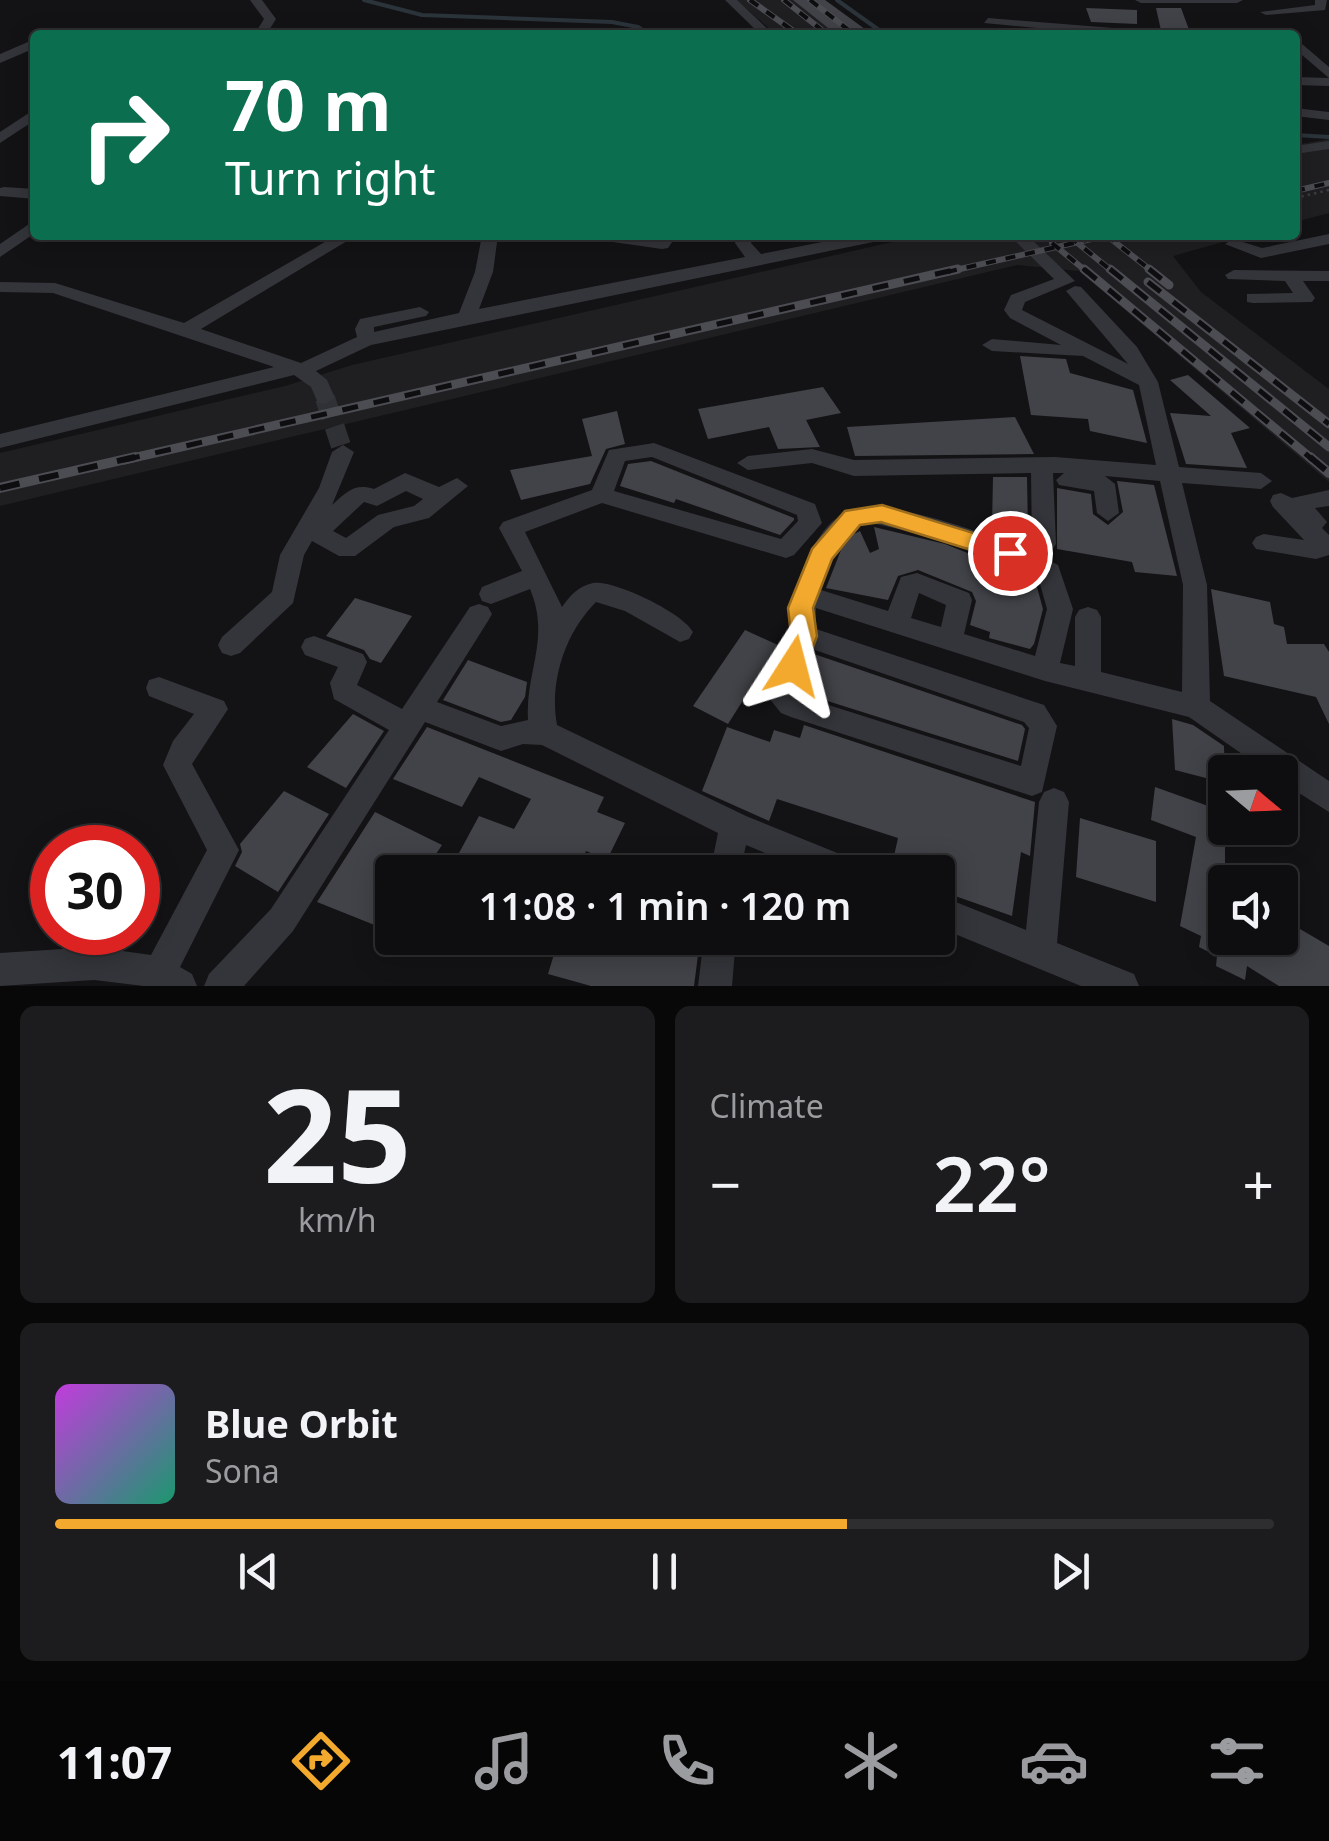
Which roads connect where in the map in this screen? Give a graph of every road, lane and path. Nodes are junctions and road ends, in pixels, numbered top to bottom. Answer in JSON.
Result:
{"nodes":[{"id":1,"x":256,"y":0,"type":"edge"},
{"id":2,"x":730,"y":0,"type":"edge"},
{"id":3,"x":1140,"y":0,"type":"edge"},
{"id":4,"x":1237,"y":0,"type":"edge"},
{"id":5,"x":1323,"y":6,"type":"edge"},
{"id":6,"x":988,"y":21,"type":"dead end"},
{"id":7,"x":1276,"y":25,"type":"dead end"},
{"id":8,"x":263,"y":30,"type":"edge"},
{"id":9,"x":763,"y":30,"type":"edge"},
{"id":10,"x":1064,"y":30,"type":"edge"},
{"id":11,"x":30,"y":45,"type":"edge"},
{"id":12,"x":1308,"y":52,"type":"edge"},
{"id":13,"x":0,"y":59,"type":"edge"},
{"id":14,"x":1329,"y":74,"type":"edge"},
{"id":15,"x":1300,"y":81,"type":"edge"},
{"id":16,"x":1329,"y":82,"type":"edge"},
{"id":17,"x":1300,"y":113,"type":"edge"},
{"id":18,"x":1329,"y":116,"type":"edge"},
{"id":19,"x":30,"y":117,"type":"edge"},
{"id":20,"x":0,"y":139,"type":"edge"},
{"id":21,"x":1329,"y":190,"type":"edge"},
{"id":22,"x":4,"y":192,"type":"dead end"},
{"id":23,"x":30,"y":194,"type":"edge"},
{"id":24,"x":1300,"y":197,"type":"edge"},
{"id":25,"x":30,"y":229,"type":"edge"},
{"id":26,"x":1329,"y":239,"type":"edge"},
{"id":27,"x":340,"y":240,"type":"edge"},
{"id":28,"x":489,"y":240,"type":"edge"},
{"id":29,"x":641,"y":240,"type":"edge"},
{"id":30,"x":665,"y":240,"type":"edge"},
{"id":31,"x":744,"y":240,"type":"edge"},
{"id":32,"x":859,"y":240,"type":"edge"},
{"id":33,"x":1022,"y":240,"type":"edge"},
{"id":34,"x":1233,"y":244,"type":"dead end"},
{"id":35,"x":0,"y":252,"type":"edge"},
{"id":36,"x":757,"y":260,"type":"junction"},
{"id":37,"x":1234,"y":275,"type":"dead end"},
{"id":38,"x":1292,"y":276,"type":"junction"},
{"id":39,"x":1329,"y":276,"type":"edge"},
{"id":40,"x":1069,"y":285,"type":"junction"},
{"id":41,"x":0,"y":286,"type":"edge"},
{"id":42,"x":1252,"y":298,"type":"dead end"},
{"id":43,"x":433,"y":309,"type":"dead end"},
{"id":44,"x":467,"y":317,"type":"junction"},
{"id":45,"x":186,"y":330,"type":"junction"},
{"id":46,"x":363,"y":341,"type":"junction"},
{"id":47,"x":992,"y":345,"type":"dead end"},
{"id":48,"x":1095,"y":355,"type":"junction"},
{"id":49,"x":310,"y":381,"type":"junction"},
{"id":50,"x":1148,"y":382,"type":"junction"},
{"id":51,"x":0,"y":441,"type":"edge"},
{"id":52,"x":343,"y":452,"type":"tunnel mouth"},
{"id":53,"x":748,"y":463,"type":"dead end"},
{"id":54,"x":1166,"y":470,"type":"junction"},
{"id":55,"x":1042,"y":472,"type":"junction"},
{"id":56,"x":1261,"y":481,"type":"dead end"},
{"id":57,"x":449,"y":492,"type":"joint"},
{"id":58,"x":601,"y":495,"type":"junction"},
{"id":59,"x":1329,"y":498,"type":"edge"},
{"id":60,"x":1280,"y":501,"type":"dead end"},
{"id":61,"x":1108,"y":513,"type":"dead end"},
{"id":62,"x":1264,"y":543,"type":"dead end"},
{"id":63,"x":1044,"y":544,"type":"dead end"},
{"id":64,"x":1328,"y":544,"type":"edge"},
{"id":65,"x":536,"y":576,"type":"junction"},
{"id":66,"x":806,"y":595,"type":"junction"},
{"id":67,"x":1088,"y":616,"type":"dead end"},
{"id":68,"x":898,"y":623,"type":"junction"},
{"id":69,"x":680,"y":632,"type":"dead end"},
{"id":70,"x":804,"y":636,"type":"junction"},
{"id":71,"x":553,"y":640,"type":"junction"},
{"id":72,"x":950,"y":640,"type":"junction"},
{"id":73,"x":231,"y":645,"type":"dead end"},
{"id":74,"x":314,"y":647,"type":"dead end"},
{"id":75,"x":1045,"y":670,"type":"junction"},
{"id":76,"x":1088,"y":681,"type":"junction"},
{"id":77,"x":158,"y":688,"type":"dead end"},
{"id":78,"x":1196,"y":707,"type":"junction"},
{"id":79,"x":420,"y":719,"type":"junction"},
{"id":80,"x":545,"y":733,"type":"junction"},
{"id":81,"x":1329,"y":798,"type":"edge"},
{"id":82,"x":1054,"y":802,"type":"dead end"},
{"id":83,"x":735,"y":826,"type":"junction"},
{"id":84,"x":729,"y":855,"type":"edge"},
{"id":85,"x":805,"y":855,"type":"edge"},
{"id":86,"x":955,"y":917,"type":"edge"},
{"id":87,"x":1040,"y":953,"type":"junction"},
{"id":88,"x":718,"y":955,"type":"edge"},
{"id":89,"x":0,"y":970,"type":"edge"},
{"id":90,"x":170,"y":978,"type":"edge"},
{"id":91,"x":221,"y":986,"type":"edge"},
{"id":92,"x":714,"y":986,"type":"edge"},
{"id":93,"x":1122,"y":986,"type":"edge"}],
"edges":[{"from":1,"to":8,"type":"street"},
{"from":2,"to":9,"type":"street"},
{"from":3,"to":4,"type":"street"},
{"from":5,"to":7,"type":"street"},
{"from":6,"to":10,"type":"street"},
{"from":11,"to":13,"type":"street"},
{"from":12,"to":14,"type":"street"},
{"from":15,"to":16,"type":"street"},
{"from":17,"to":18,"type":"street"},
{"from":19,"to":20,"type":"street"},
{"from":21,"to":24,"type":"path"},
{"from":22,"to":23,"type":"street"},
{"from":25,"to":35,"type":"street"},
{"from":26,"to":34,"type":"street"},
{"from":27,"to":45,"type":"street"},
{"from":28,"to":44,"type":"street"},
{"from":29,"to":30,"type":"street"},
{"from":31,"to":36,"type":"street"},
{"from":32,"to":36,"type":"street"},
{"from":33,"to":40,"type":"street"},
{"from":36,"to":44,"type":"street"},
{"from":37,"to":38,"type":"street"},
{"from":38,"to":39,"type":"street"},
{"from":38,"to":42,"type":"street"},
{"from":40,"to":48,"type":"street"},
{"from":40,"to":50,"type":"street"},
{"from":41,"to":45,"type":"street"},
{"from":43,"to":46,"type":"street"},
{"from":44,"to":46,"type":"street"},
{"from":45,"to":49,"type":"street"},
{"from":46,"to":49,"type":"street"},
{"from":47,"to":48,"type":"street"},
{"from":48,"to":50,"type":"street"},
{"from":49,"to":51,"type":"street"},
{"from":50,"to":54,"type":"street"},
{"from":52,"to":73,"type":"street"},
{"from":53,"to":55,"type":"street"},
{"from":54,"to":55,"type":"street"},
{"from":54,"to":56,"type":"street"},
{"from":54,"to":78,"type":"street"},
{"from":55,"to":61,"type":"street"},
{"from":55,"to":63,"type":"street"},
{"from":57,"to":57,"type":"street"},
{"from":58,"to":58,"type":"street"},
{"from":58,"to":65,"type":"street"},
{"from":59,"to":64,"type":"street"},
{"from":60,"to":64,"type":"street"},
{"from":62,"to":64,"type":"street"},
{"from":65,"to":71,"type":"street"},
{"from":65,"to":79,"type":"street"},
{"from":66,"to":68,"type":"street"},
{"from":66,"to":70,"type":"street"},
{"from":66,"to":75,"type":"street"},
{"from":67,"to":76,"type":"street"},
{"from":68,"to":72,"type":"street"},
{"from":68,"to":72,"type":"street"},
{"from":69,"to":71,"type":"street"},
{"from":70,"to":70,"type":"street"},
{"from":71,"to":80,"type":"street"},
{"from":72,"to":75,"type":"street"},
{"from":74,"to":79,"type":"street"},
{"from":75,"to":76,"type":"street"},
{"from":76,"to":78,"type":"street"},
{"from":77,"to":90,"type":"street"},
{"from":78,"to":81,"type":"street"},
{"from":79,"to":80,"type":"street"},
{"from":79,"to":91,"type":"street"},
{"from":80,"to":83,"type":"street"},
{"from":82,"to":87,"type":"street"},
{"from":83,"to":84,"type":"street"},
{"from":83,"to":85,"type":"street"},
{"from":86,"to":87,"type":"street"},
{"from":87,"to":93,"type":"street"},
{"from":88,"to":92,"type":"street"},
{"from":89,"to":90,"type":"street"}]}
